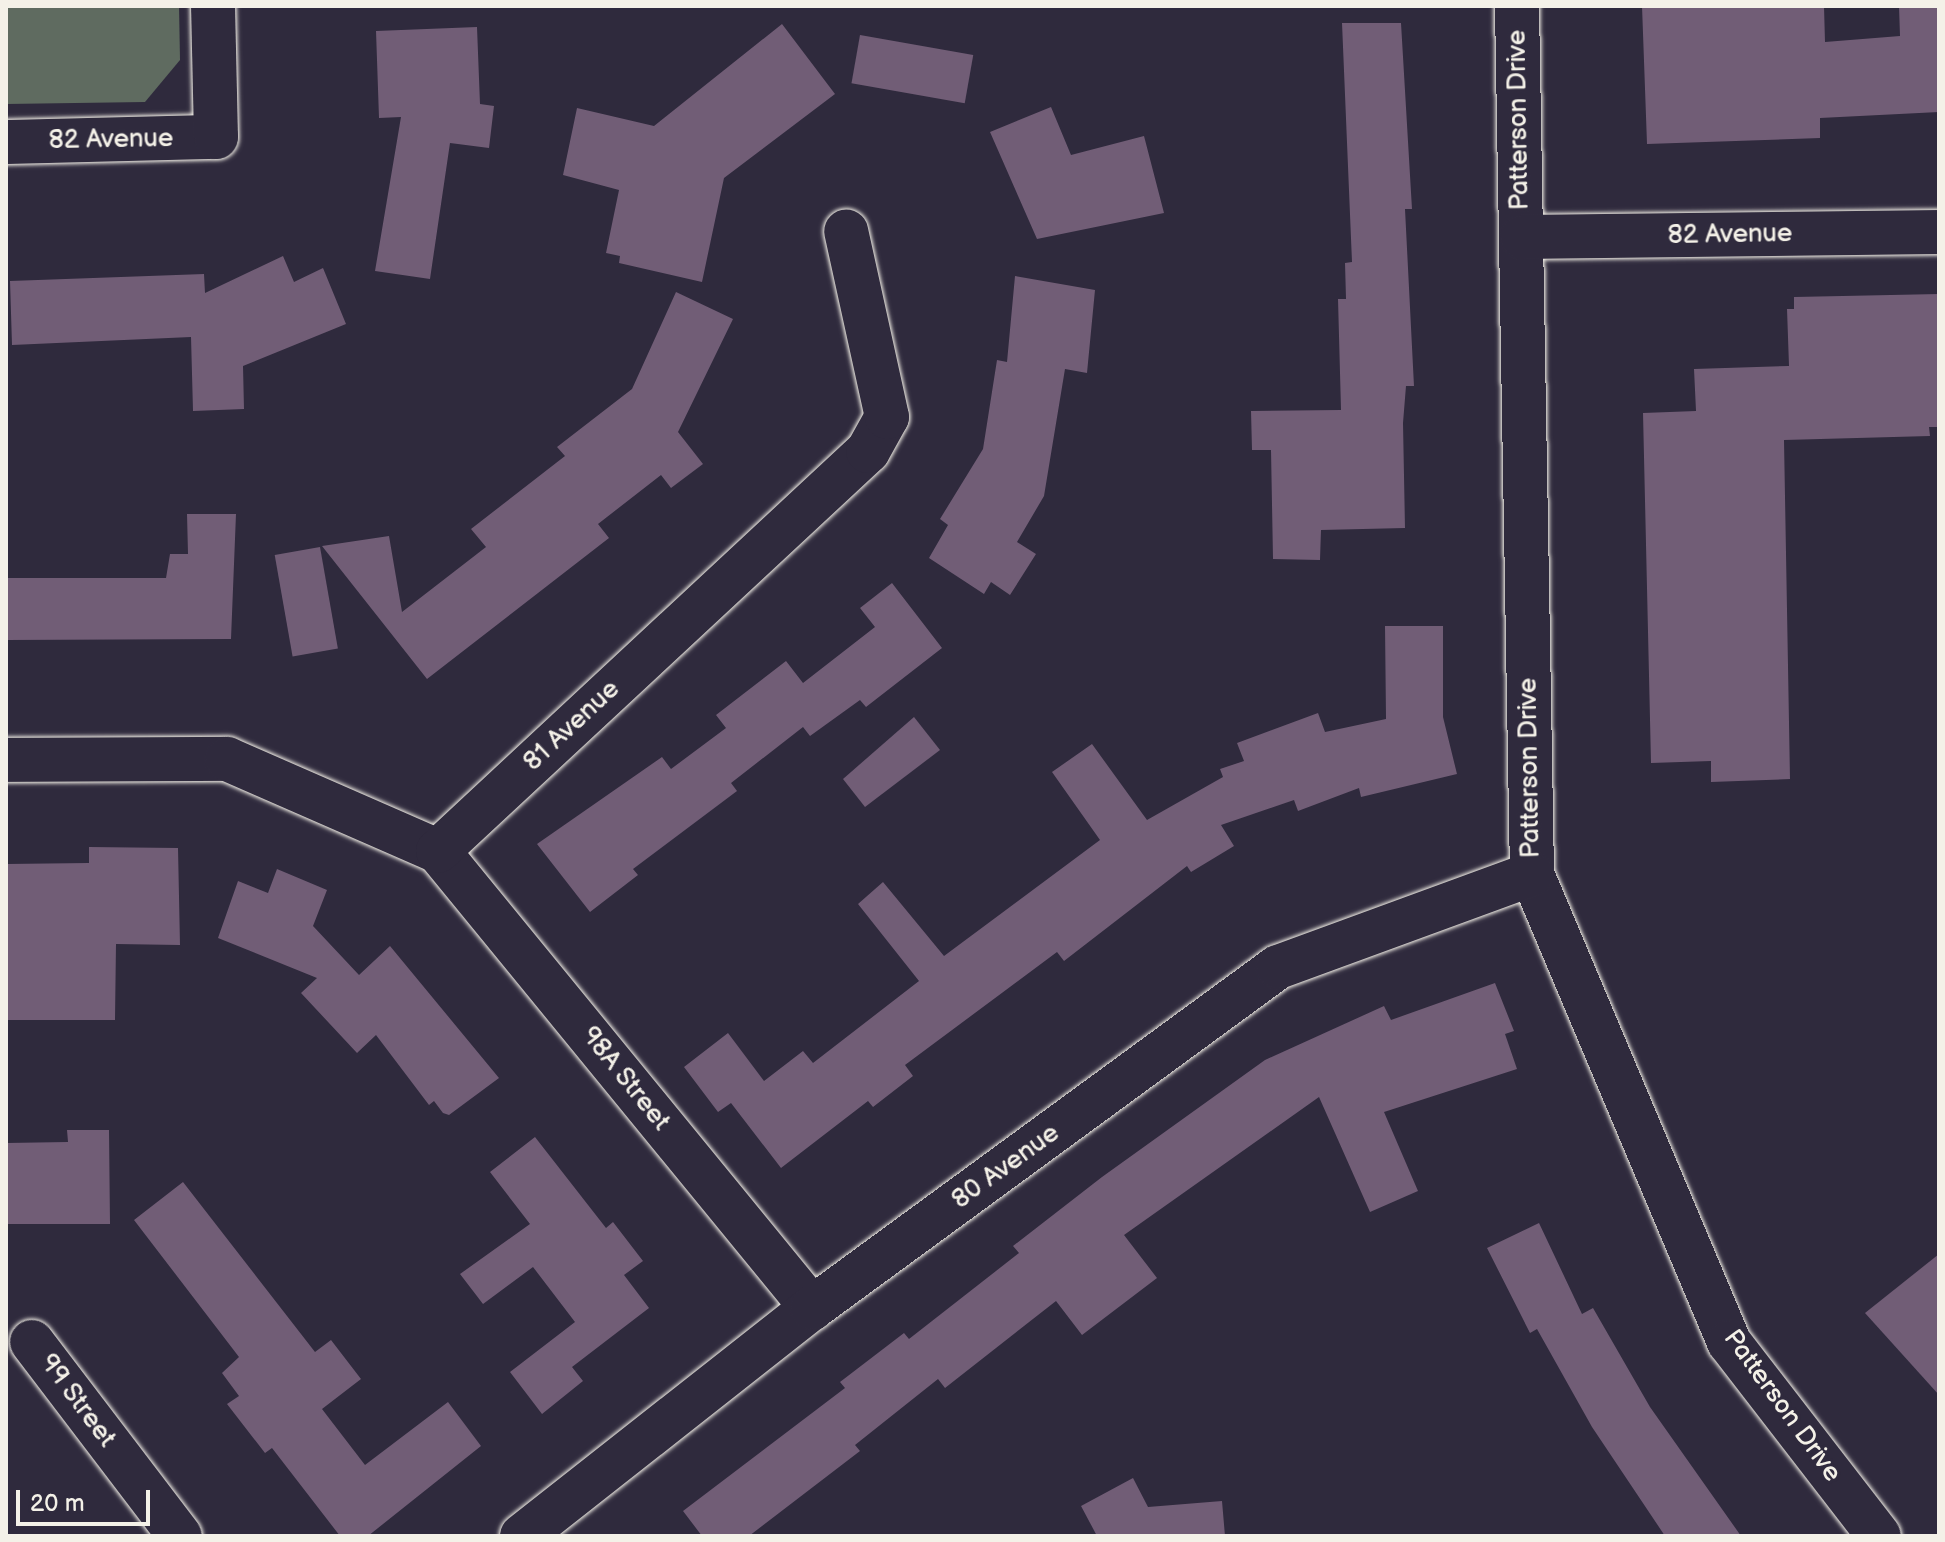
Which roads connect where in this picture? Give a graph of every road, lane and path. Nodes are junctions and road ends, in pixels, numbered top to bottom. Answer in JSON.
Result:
{"nodes":[{"id":1,"x":213,"y":6,"type":"edge"},
{"id":2,"x":1517,"y":6,"type":"edge"},
{"id":3,"x":6,"y":142,"type":"edge"},
{"id":4,"x":846,"y":231,"type":"dead end"},
{"id":5,"x":1939,"y":232,"type":"edge"},
{"id":6,"x":1522,"y":237,"type":"junction"},
{"id":7,"x":6,"y":760,"type":"edge"},
{"id":8,"x":438,"y":851,"type":"junction"},
{"id":9,"x":1532,"y":874,"type":"junction"},
{"id":10,"x":812,"y":1308,"type":"junction"},
{"id":11,"x":32,"y":1342,"type":"dead end"},
{"id":12,"x":180,"y":1536,"type":"edge"},
{"id":13,"x":522,"y":1536,"type":"edge"},
{"id":14,"x":1879,"y":1536,"type":"edge"}],
"edges":[{"from":1,"to":3,"type":"street","name":"82 Avenue"},
{"from":2,"to":6,"type":"street","name":"Patterson Drive"},
{"from":4,"to":8,"type":"street","name":"81 Avenue"},
{"from":5,"to":6,"type":"street","name":"82 Avenue"},
{"from":6,"to":9,"type":"street","name":"Patterson Drive"},
{"from":7,"to":8,"type":"street"},
{"from":8,"to":10,"type":"street","name":"98A Street"},
{"from":9,"to":10,"type":"street","name":"80 Avenue"},
{"from":9,"to":14,"type":"street","name":"Patterson Drive"},
{"from":10,"to":13,"type":"street","name":"80 Avenue"},
{"from":11,"to":12,"type":"street","name":"99 Street"}]}
